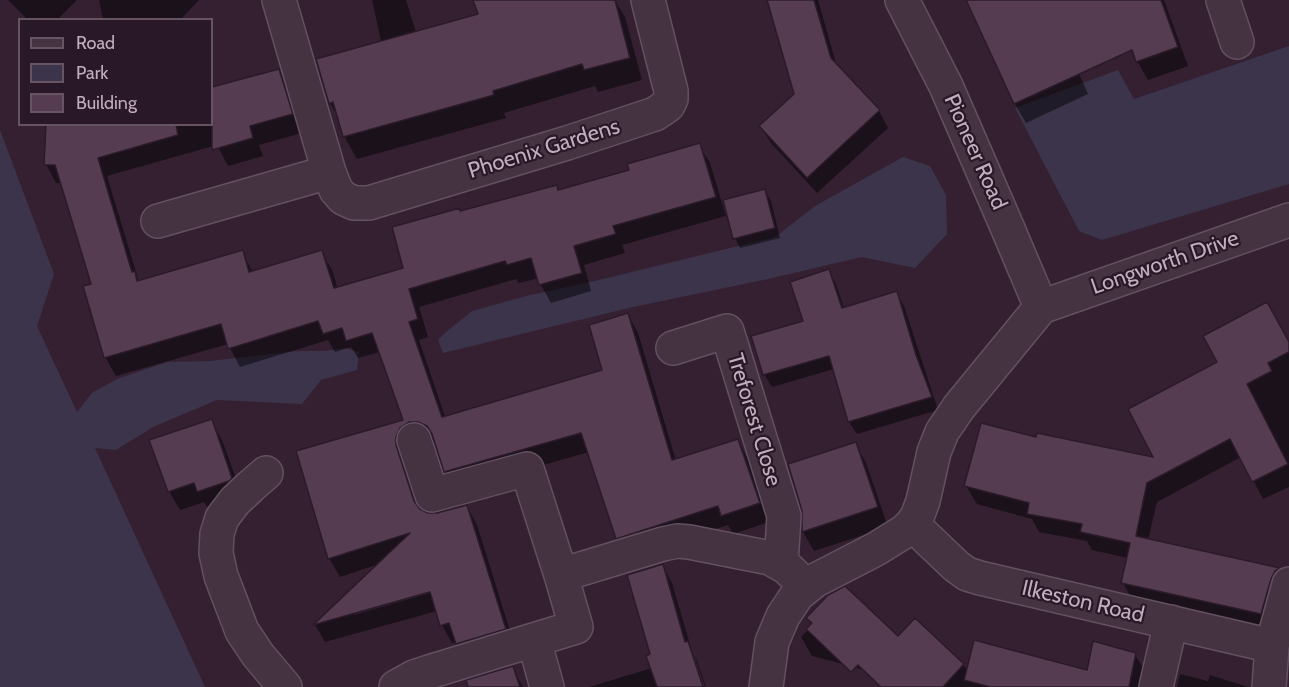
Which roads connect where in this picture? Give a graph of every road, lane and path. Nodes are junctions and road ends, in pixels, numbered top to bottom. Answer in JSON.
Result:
{"nodes":[{"id":1,"x":648,"y":0,"type":"edge"},
{"id":2,"x":902,"y":0,"type":"edge"},
{"id":3,"x":1223,"y":0,"type":"edge"},
{"id":4,"x":289,"y":4,"type":"edge"},
{"id":5,"x":1237,"y":42,"type":"dead end"},
{"id":6,"x":329,"y":172,"type":"junction"},
{"id":7,"x":1289,"y":220,"type":"edge"},
{"id":8,"x":158,"y":221,"type":"dead end"},
{"id":9,"x":1041,"y":307,"type":"junction"},
{"id":10,"x":673,"y":348,"type":"dead end"},
{"id":11,"x":414,"y":440,"type":"dead end"},
{"id":12,"x":266,"y":473,"type":"dead end"},
{"id":13,"x":912,"y":524,"type":"junction"},
{"id":14,"x":781,"y":564,"type":"junction"},
{"id":15,"x":561,"y":575,"type":"junction"},
{"id":16,"x":1289,"y":584,"type":"edge"},
{"id":17,"x":806,"y":586,"type":"junction"},
{"id":18,"x":1171,"y":622,"type":"junction"},
{"id":19,"x":534,"y":640,"type":"junction"},
{"id":20,"x":1272,"y":646,"type":"junction"},
{"id":21,"x":285,"y":687,"type":"edge"},
{"id":22,"x":396,"y":687,"type":"edge"},
{"id":23,"x":547,"y":687,"type":"edge"},
{"id":24,"x":766,"y":687,"type":"edge"},
{"id":25,"x":1156,"y":687,"type":"edge"},
{"id":26,"x":1269,"y":687,"type":"edge"}],
"edges":[{"from":1,"to":6,"type":"street","name":"Phoenix Gardens"},
{"from":2,"to":9,"type":"street","name":"Pioneer Road"},
{"from":3,"to":5,"type":"street"},
{"from":4,"to":6,"type":"street","name":"Phoenix Gardens"},
{"from":6,"to":8,"type":"street"},
{"from":7,"to":9,"type":"street","name":"Longworth Drive"},
{"from":9,"to":13,"type":"street"},
{"from":10,"to":14,"type":"street","name":"Treforest Close"},
{"from":11,"to":15,"type":"street"},
{"from":12,"to":21,"type":"street"},
{"from":13,"to":17,"type":"street"},
{"from":13,"to":18,"type":"street","name":"Ilkeston Road"},
{"from":14,"to":15,"type":"street"},
{"from":14,"to":17,"type":"street"},
{"from":15,"to":19,"type":"street"},
{"from":16,"to":20,"type":"street"},
{"from":17,"to":24,"type":"street"},
{"from":18,"to":20,"type":"street","name":"Ilkeston Road"},
{"from":18,"to":25,"type":"street"},
{"from":19,"to":22,"type":"street"},
{"from":19,"to":23,"type":"street"},
{"from":20,"to":26,"type":"street"}]}
